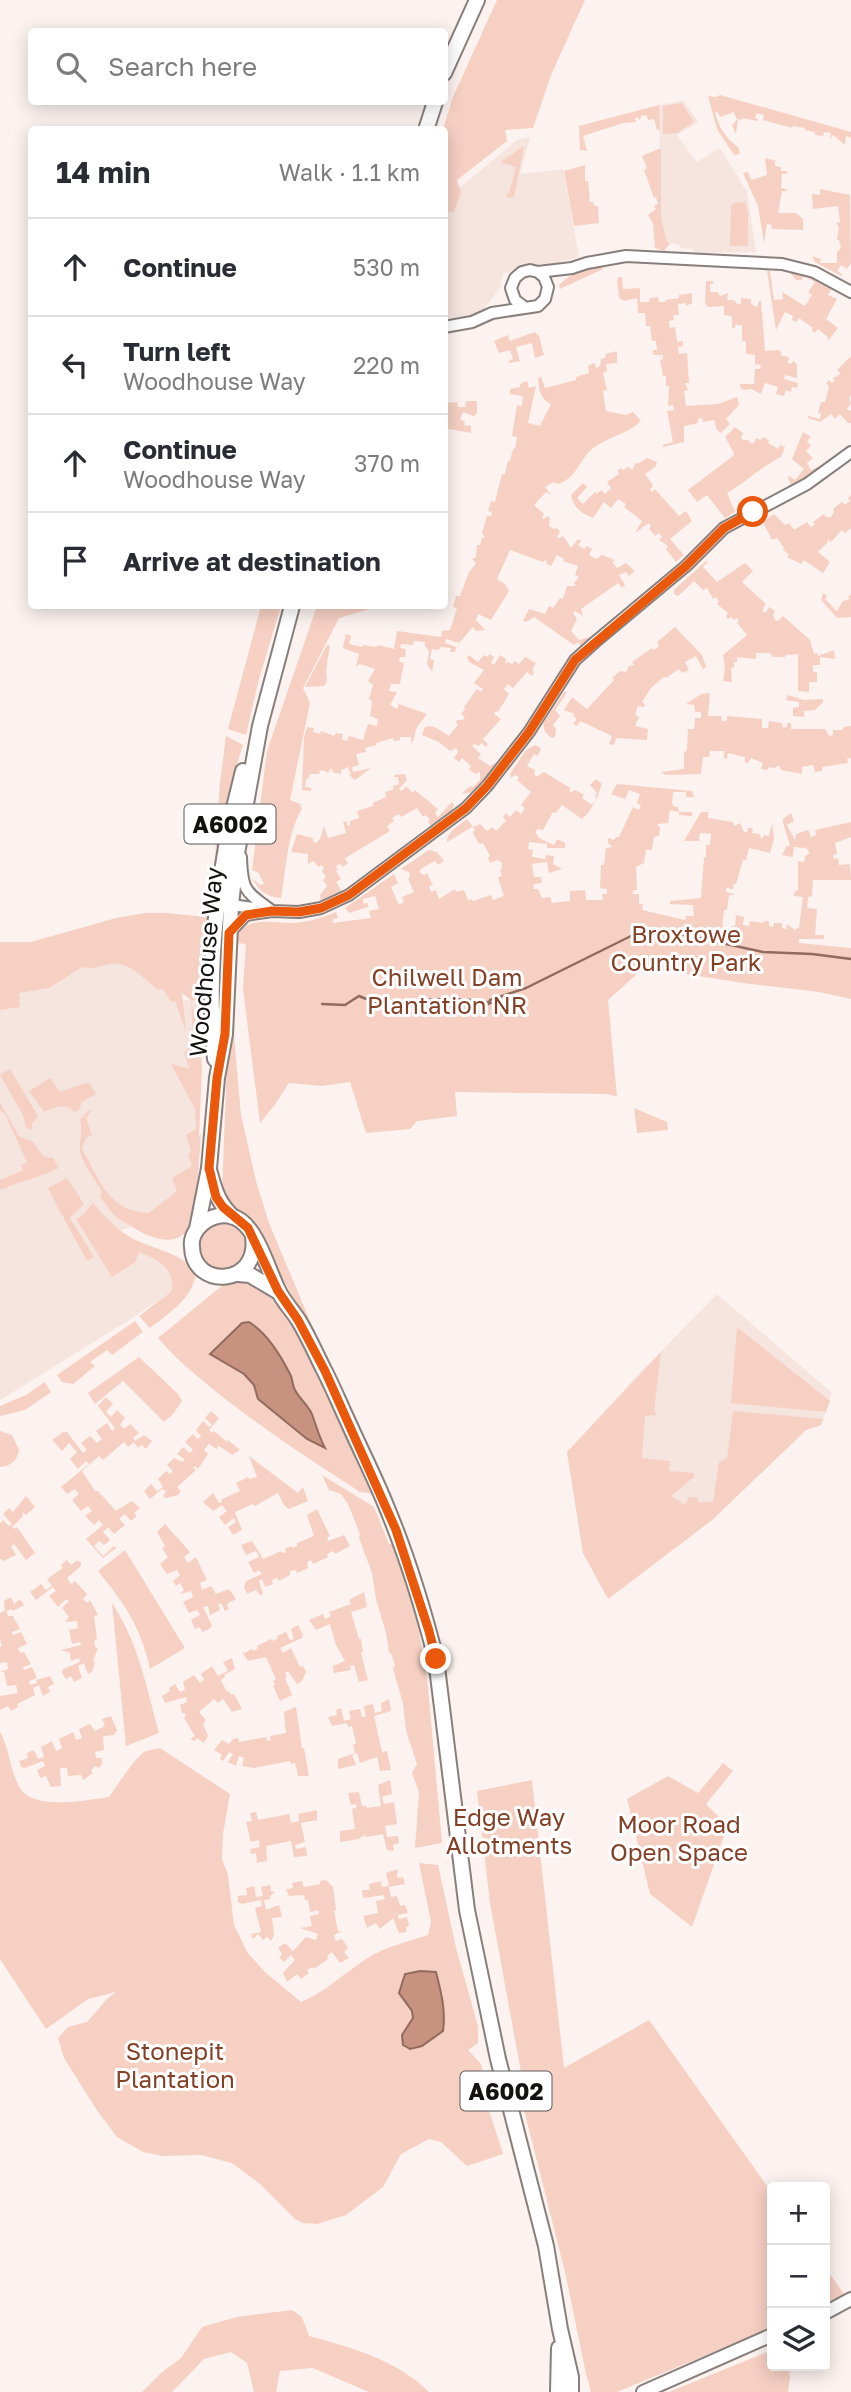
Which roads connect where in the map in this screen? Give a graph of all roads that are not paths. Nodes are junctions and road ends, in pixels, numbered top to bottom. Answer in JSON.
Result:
{"nodes":[{"id":1,"x":477,"y":0,"type":"edge"},
{"id":2,"x":448,"y":64,"type":"edge"},
{"id":3,"x":434,"y":105,"type":"edge"},
{"id":4,"x":427,"y":126,"type":"edge"},
{"id":5,"x":572,"y":268,"type":"junction"},
{"id":6,"x":538,"y":272,"type":"junction"},
{"id":7,"x":548,"y":287,"type":"junction"},
{"id":8,"x":511,"y":288,"type":"junction"},
{"id":9,"x":851,"y":292,"type":"edge"},
{"id":10,"x":523,"y":306,"type":"junction"},
{"id":11,"x":492,"y":313,"type":"junction"},
{"id":12,"x":448,"y":326,"type":"edge"},
{"id":13,"x":851,"y":452,"type":"edge"},
{"id":14,"x":291,"y":609,"type":"edge"},
{"id":15,"x":260,"y":726,"type":"junction"},
{"id":16,"x":241,"y":827,"type":"junction"},
{"id":17,"x":231,"y":905,"type":"junction"},
{"id":18,"x":272,"y":911,"type":"junction"},
{"id":19,"x":223,"y":929,"type":"junction"},
{"id":20,"x":209,"y":1168,"type":"junction"},
{"id":21,"x":233,"y":1217,"type":"junction"},
{"id":22,"x":196,"y":1229,"type":"junction"},
{"id":23,"x":253,"y":1237,"type":"junction"},
{"id":24,"x":238,"y":1274,"type":"junction"},
{"id":25,"x":278,"y":1291,"type":"junction"},
{"id":26,"x":851,"y":2299,"type":"edge"},
{"id":27,"x":830,"y":2310,"type":"edge"},
{"id":28,"x":559,"y":2329,"type":"junction"},
{"id":29,"x":767,"y":2337,"type":"edge"},
{"id":30,"x":571,"y":2377,"type":"junction"},
{"id":31,"x":558,"y":2392,"type":"edge"},
{"id":32,"x":571,"y":2392,"type":"edge"},
{"id":33,"x":578,"y":2392,"type":"edge"},
{"id":34,"x":643,"y":2392,"type":"edge"}],
"edges":[{"from":1,"to":2,"type":"main road"},
{"from":3,"to":4,"type":"main road"},
{"from":5,"to":6,"type":"street"},
{"from":5,"to":7,"type":"street"},
{"from":5,"to":9,"type":"street"},
{"from":6,"to":7,"type":"street"},
{"from":6,"to":8,"type":"street"},
{"from":7,"to":10,"type":"street"},
{"from":8,"to":10,"type":"street"},
{"from":8,"to":11,"type":"street"},
{"from":10,"to":11,"type":"street"},
{"from":11,"to":12,"type":"street"},
{"from":13,"to":18,"type":"street"},
{"from":14,"to":15,"type":"main road","name":"Woodhouse Way","number":"A6002"},
{"from":15,"to":16,"type":"main road","name":"Woodhouse Way","number":"A6002"},
{"from":15,"to":19,"type":"main road","name":"Woodhouse Way","number":"A6002"},
{"from":16,"to":17,"type":"main road","name":"Woodhouse Way","number":"A6002"},
{"from":16,"to":18,"type":"street"},
{"from":17,"to":18,"type":"street"},
{"from":17,"to":19,"type":"main road","name":"Woodhouse Way","number":"A6002"},
{"from":18,"to":19,"type":"street"},
{"from":19,"to":20,"type":"main road","name":"Woodhouse Way","number":"A6002"},
{"from":20,"to":21,"type":"main road","name":"Woodhouse Way","number":"A6002"},
{"from":20,"to":22,"type":"main road","name":"Woodhouse Way","number":"A6002"},
{"from":21,"to":22,"type":"main road"},
{"from":21,"to":23,"type":"main road","number":"A6002"},
{"from":22,"to":24,"type":"main road","number":"A6002"},
{"from":23,"to":24,"type":"main road"},
{"from":23,"to":25,"type":"main road","number":"A6002"},
{"from":24,"to":25,"type":"main road","number":"A6002"},
{"from":25,"to":28,"type":"main road","number":"A6002"},
{"from":26,"to":27,"type":"main road"},
{"from":28,"to":30,"type":"main road","number":"A6002"},
{"from":28,"to":31,"type":"main road","number":"A6002"},
{"from":29,"to":34,"type":"main road"},
{"from":30,"to":32,"type":"main road","number":"A6002"},
{"from":30,"to":33,"type":"main road","number":"A6002"}]}
